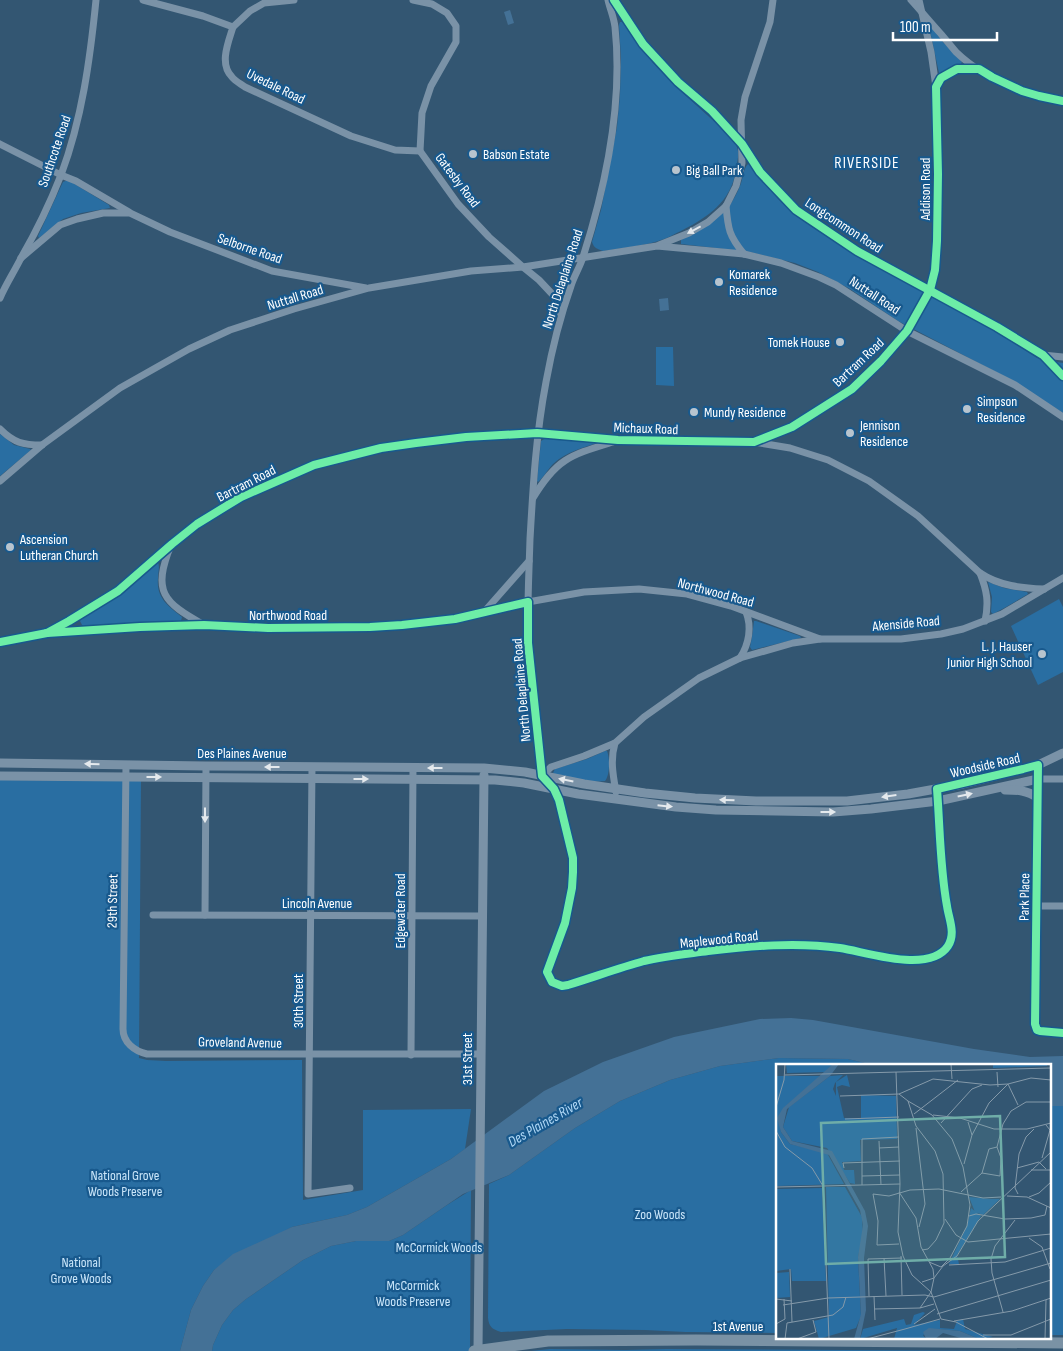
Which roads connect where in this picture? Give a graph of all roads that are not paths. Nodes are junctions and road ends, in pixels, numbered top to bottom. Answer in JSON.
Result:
{"nodes":[{"id":1,"x":96,"y":0,"type":"edge"},
{"id":2,"x":143,"y":0,"type":"edge"},
{"id":3,"x":294,"y":0,"type":"edge"},
{"id":4,"x":413,"y":0,"type":"edge"},
{"id":5,"x":608,"y":0,"type":"edge"},
{"id":6,"x":614,"y":0,"type":"edge"},
{"id":7,"x":773,"y":0,"type":"edge"},
{"id":8,"x":910,"y":0,"type":"edge"},
{"id":9,"x":919,"y":0,"type":"edge"},
{"id":10,"x":922,"y":13,"type":"junction"},
{"id":11,"x":233,"y":27,"type":"junction"},
{"id":12,"x":979,"y":69,"type":"junction"},
{"id":13,"x":936,"y":87,"type":"junction"},
{"id":14,"x":1063,"y":101,"type":"edge"},
{"id":15,"x":0,"y":144,"type":"edge"},
{"id":16,"x":742,"y":144,"type":"junction"},
{"id":17,"x":420,"y":151,"type":"junction"},
{"id":18,"x":61,"y":175,"type":"junction"},
{"id":19,"x":726,"y":206,"type":"junction"},
{"id":20,"x":130,"y":212,"type":"junction"},
{"id":21,"x":657,"y":246,"type":"junction"},
{"id":22,"x":744,"y":254,"type":"junction"},
{"id":23,"x":22,"y":258,"type":"junction"},
{"id":24,"x":583,"y":258,"type":"junction"},
{"id":25,"x":523,"y":267,"type":"junction"},
{"id":26,"x":369,"y":288,"type":"junction"},
{"id":27,"x":930,"y":290,"type":"junction"},
{"id":28,"x":0,"y":298,"type":"edge"},
{"id":29,"x":561,"y":315,"type":"junction"},
{"id":30,"x":907,"y":331,"type":"junction"},
{"id":31,"x":1043,"y":355,"type":"junction"},
{"id":32,"x":1063,"y":357,"type":"edge"},
{"id":33,"x":1063,"y":376,"type":"edge"},
{"id":34,"x":1063,"y":417,"type":"edge"},
{"id":35,"x":0,"y":429,"type":"edge"},
{"id":36,"x":537,"y":433,"type":"junction"},
{"id":37,"x":618,"y":440,"type":"junction"},
{"id":38,"x":754,"y":442,"type":"junction"},
{"id":39,"x":42,"y":444,"type":"junction"},
{"id":40,"x":0,"y":481,"type":"edge"},
{"id":41,"x":532,"y":500,"type":"junction"},
{"id":42,"x":172,"y":544,"type":"junction"},
{"id":43,"x":530,"y":561,"type":"junction"},
{"id":44,"x":980,"y":573,"type":"junction"},
{"id":45,"x":1063,"y":578,"type":"edge"},
{"id":46,"x":1045,"y":589,"type":"junction"},
{"id":47,"x":528,"y":602,"type":"junction"},
{"id":48,"x":484,"y":612,"type":"junction"},
{"id":49,"x":746,"y":612,"type":"junction"},
{"id":50,"x":985,"y":621,"type":"junction"},
{"id":51,"x":204,"y":625,"type":"junction"},
{"id":52,"x":47,"y":633,"type":"junction"},
{"id":53,"x":820,"y":639,"type":"junction"},
{"id":54,"x":0,"y":642,"type":"edge"},
{"id":55,"x":740,"y":658,"type":"junction"},
{"id":56,"x":615,"y":743,"type":"junction"},
{"id":57,"x":1063,"y":753,"type":"edge"},
{"id":58,"x":0,"y":763,"type":"edge"},
{"id":59,"x":126,"y":765,"type":"junction"},
{"id":60,"x":1038,"y":765,"type":"junction"},
{"id":61,"x":206,"y":766,"type":"junction"},
{"id":62,"x":312,"y":767,"type":"junction"},
{"id":63,"x":413,"y":768,"type":"junction"},
{"id":64,"x":484,"y":768,"type":"junction"},
{"id":65,"x":0,"y":776,"type":"edge"},
{"id":66,"x":542,"y":776,"type":"junction"},
{"id":67,"x":126,"y":777,"type":"junction"},
{"id":68,"x":206,"y":778,"type":"junction"},
{"id":69,"x":312,"y":778,"type":"junction"},
{"id":70,"x":413,"y":779,"type":"junction"},
{"id":71,"x":1038,"y":779,"type":"junction"},
{"id":72,"x":484,"y":780,"type":"junction"},
{"id":73,"x":1063,"y":780,"type":"edge"},
{"id":74,"x":615,"y":789,"type":"junction"},
{"id":75,"x":937,"y":789,"type":"junction"},
{"id":76,"x":992,"y":789,"type":"junction"},
{"id":77,"x":554,"y":790,"type":"junction"},
{"id":78,"x":1038,"y":798,"type":"junction"},
{"id":79,"x":617,"y":800,"type":"junction"},
{"id":80,"x":938,"y":801,"type":"junction"},
{"id":81,"x":1036,"y":906,"type":"junction"},
{"id":82,"x":1063,"y":906,"type":"edge"},
{"id":83,"x":153,"y":915,"type":"dead end"},
{"id":84,"x":205,"y":915,"type":"junction"},
{"id":85,"x":311,"y":915,"type":"junction"},
{"id":86,"x":412,"y":915,"type":"junction"},
{"id":87,"x":482,"y":916,"type":"junction"},
{"id":88,"x":1063,"y":1033,"type":"edge"},
{"id":89,"x":124,"y":1038,"type":"joint"},
{"id":90,"x":411,"y":1054,"type":"junction"},
{"id":91,"x":481,"y":1054,"type":"junction"},
{"id":92,"x":310,"y":1055,"type":"junction"},
{"id":93,"x":350,"y":1188,"type":"dead end"},
{"id":94,"x":1063,"y":1343,"type":"edge"},
{"id":95,"x":476,"y":1350,"type":"edge"}],
"edges":[{"from":1,"to":18,"type":"street","name":"Southcote Road"},
{"from":2,"to":11,"type":"street"},
{"from":3,"to":11,"type":"street"},
{"from":4,"to":17,"type":"street","name":"Gatesby Road"},
{"from":5,"to":24,"type":"street","name":"North Delaplaine Road"},
{"from":6,"to":16,"type":"street","name":"Longcommon Road"},
{"from":7,"to":16,"type":"street","name":"Nuttall Road"},
{"from":8,"to":10,"type":"street"},
{"from":9,"to":10,"type":"street","name":"Addison Road"},
{"from":10,"to":12,"type":"street"},
{"from":10,"to":13,"type":"street","name":"Addison Road"},
{"from":11,"to":17,"type":"street","name":"Uvedale Road"},
{"from":12,"to":13,"type":"street"},
{"from":12,"to":14,"type":"street"},
{"from":13,"to":27,"type":"street","name":"Addison Road"},
{"from":15,"to":18,"type":"street","name":"Selborne Road"},
{"from":16,"to":19,"type":"street","name":"Nuttall Road"},
{"from":16,"to":27,"type":"street","name":"Longcommon Road"},
{"from":17,"to":25,"type":"street","name":"Gatesby Road"},
{"from":18,"to":20,"type":"street","name":"Selborne Road"},
{"from":18,"to":23,"type":"street","name":"Southcote Road"},
{"from":19,"to":21,"type":"street","name":"Nuttall Road","one_way":true},
{"from":19,"to":22,"type":"street"},
{"from":20,"to":23,"type":"street","name":"Selborne Road"},
{"from":20,"to":26,"type":"street","name":"Selborne Road"},
{"from":21,"to":22,"type":"street","name":"Nuttall Road"},
{"from":21,"to":24,"type":"street","name":"Nuttall Road"},
{"from":22,"to":30,"type":"street","name":"Nuttall Road"},
{"from":23,"to":28,"type":"street","name":"Southcote Road"},
{"from":24,"to":25,"type":"street"},
{"from":24,"to":29,"type":"street","name":"North Delaplaine Road"},
{"from":25,"to":26,"type":"street","name":"Nuttall Road"},
{"from":25,"to":29,"type":"street"},
{"from":26,"to":39,"type":"street","name":"Nuttall Road"},
{"from":27,"to":30,"type":"street","name":"Bartram Road"},
{"from":27,"to":31,"type":"street","name":"Longcommon Road"},
{"from":29,"to":36,"type":"street","name":"North Delaplaine Road"},
{"from":30,"to":34,"type":"street","name":"Nuttall Road"},
{"from":30,"to":38,"type":"street","name":"Bartram Road"},
{"from":31,"to":32,"type":"street","name":"Longcommon Road"},
{"from":31,"to":33,"type":"street","name":"Longcommon Road"},
{"from":35,"to":39,"type":"street"},
{"from":36,"to":37,"type":"street","name":"Michaux Road"},
{"from":36,"to":41,"type":"street","name":"North Delaplaine Road"},
{"from":36,"to":42,"type":"street","name":"Bartram Road"},
{"from":37,"to":38,"type":"street","name":"Michaux Road"},
{"from":37,"to":41,"type":"street","name":"Michaux Road"},
{"from":38,"to":44,"type":"street","name":"Michaux Road"},
{"from":39,"to":40,"type":"street","name":"Nuttall Road"},
{"from":41,"to":43,"type":"street","name":"North Delaplaine Road"},
{"from":42,"to":51,"type":"street","name":"Northwood Road"},
{"from":42,"to":52,"type":"street","name":"Bartram Road"},
{"from":43,"to":47,"type":"street","name":"North Delaplaine Road"},
{"from":43,"to":48,"type":"street"},
{"from":44,"to":46,"type":"street","name":"Michaux Road"},
{"from":44,"to":50,"type":"street","name":"Michaux Road"},
{"from":45,"to":46,"type":"street","name":"Akenside Road"},
{"from":46,"to":50,"type":"street","name":"Akenside Road"},
{"from":47,"to":48,"type":"street","name":"Northwood Road"},
{"from":47,"to":49,"type":"street","name":"Northwood Road"},
{"from":47,"to":66,"type":"street","name":"North Delaplaine Road"},
{"from":48,"to":51,"type":"street","name":"Northwood Road"},
{"from":49,"to":53,"type":"street","name":"Northwood Road"},
{"from":49,"to":55,"type":"street"},
{"from":50,"to":53,"type":"street","name":"Akenside Road"},
{"from":51,"to":52,"type":"street","name":"Northwood Road"},
{"from":52,"to":54,"type":"street","name":"Bartram Road"},
{"from":53,"to":55,"type":"street","name":"Akenside Road"},
{"from":55,"to":56,"type":"street","name":"Akenside Road"},
{"from":56,"to":66,"type":"street","name":"Akenside Road"},
{"from":56,"to":74,"type":"street"},
{"from":57,"to":60,"type":"street","name":"Woodside Road"},
{"from":59,"to":58,"type":"street","name":"Des Plaines Avenue","one_way":true},
{"from":59,"to":61,"type":"street","name":"Des Plaines Avenue"},
{"from":59,"to":67,"type":"street","name":"29th Street"},
{"from":60,"to":71,"type":"street","name":"Park Place"},
{"from":60,"to":75,"type":"street","name":"Woodside Road"},
{"from":62,"to":61,"type":"street","name":"Des Plaines Avenue","one_way":true},
{"from":61,"to":68,"type":"street"},
{"from":62,"to":63,"type":"street","name":"Des Plaines Avenue"},
{"from":62,"to":69,"type":"street","name":"30th Street"},
{"from":64,"to":63,"type":"street","name":"Des Plaines Avenue","one_way":true},
{"from":63,"to":70,"type":"street","name":"Edgewater Road"},
{"from":64,"to":66,"type":"street","name":"Woodside Road"},
{"from":64,"to":72,"type":"street","name":"31st Street"},
{"from":65,"to":67,"type":"street","name":"Des Plaines Avenue"},
{"from":74,"to":66,"type":"street","name":"Woodside Road","one_way":true},
{"from":66,"to":77,"type":"street","name":"Maplewood Road"},
{"from":67,"to":68,"type":"street","name":"Des Plaines Avenue","one_way":true},
{"from":67,"to":89,"type":"street","name":"29th Street"},
{"from":68,"to":69,"type":"street","name":"Des Plaines Avenue"},
{"from":68,"to":84,"type":"street","one_way":true},
{"from":69,"to":70,"type":"street","name":"Des Plaines Avenue","one_way":true},
{"from":69,"to":85,"type":"street","name":"30th Street"},
{"from":70,"to":72,"type":"street","name":"Des Plaines Avenue"},
{"from":70,"to":86,"type":"street","name":"Edgewater Road"},
{"from":71,"to":73,"type":"street"},
{"from":71,"to":76,"type":"street","name":"Woodside Road"},
{"from":71,"to":78,"type":"street","name":"Park Place"},
{"from":72,"to":77,"type":"street","name":"Woodside Road"},
{"from":72,"to":87,"type":"street","name":"31st Street"},
{"from":75,"to":74,"type":"street","name":"Woodside Road","one_way":true},
{"from":74,"to":79,"type":"street"},
{"from":75,"to":80,"type":"street","name":"Maplewood Road"},
{"from":76,"to":78,"type":"street"},
{"from":80,"to":76,"type":"street","name":"Woodside Road","one_way":true},
{"from":77,"to":79,"type":"street","name":"Woodside Road"},
{"from":77,"to":80,"type":"street","name":"Maplewood Road"},
{"from":78,"to":81,"type":"street","name":"Park Place"},
{"from":79,"to":80,"type":"street","name":"Woodside Road","one_way":true},
{"from":81,"to":82,"type":"street"},
{"from":81,"to":88,"type":"street","name":"Park Place"},
{"from":83,"to":84,"type":"street","name":"Lincoln Avenue"},
{"from":84,"to":85,"type":"street","name":"Lincoln Avenue"},
{"from":85,"to":86,"type":"street","name":"Lincoln Avenue"},
{"from":85,"to":92,"type":"street","name":"30th Street"},
{"from":86,"to":87,"type":"street","name":"Lincoln Avenue"},
{"from":86,"to":90,"type":"street","name":"Edgewater Road"},
{"from":87,"to":91,"type":"street","name":"31st Street"},
{"from":89,"to":92,"type":"street","name":"Groveland Avenue"},
{"from":90,"to":91,"type":"street","name":"Groveland Avenue"},
{"from":90,"to":92,"type":"street","name":"Groveland Avenue"},
{"from":91,"to":95,"type":"street","name":"31st Street"},
{"from":92,"to":93,"type":"street","name":"30th Street"},
{"from":94,"to":95,"type":"main road","name":"1st Avenue"}]}
